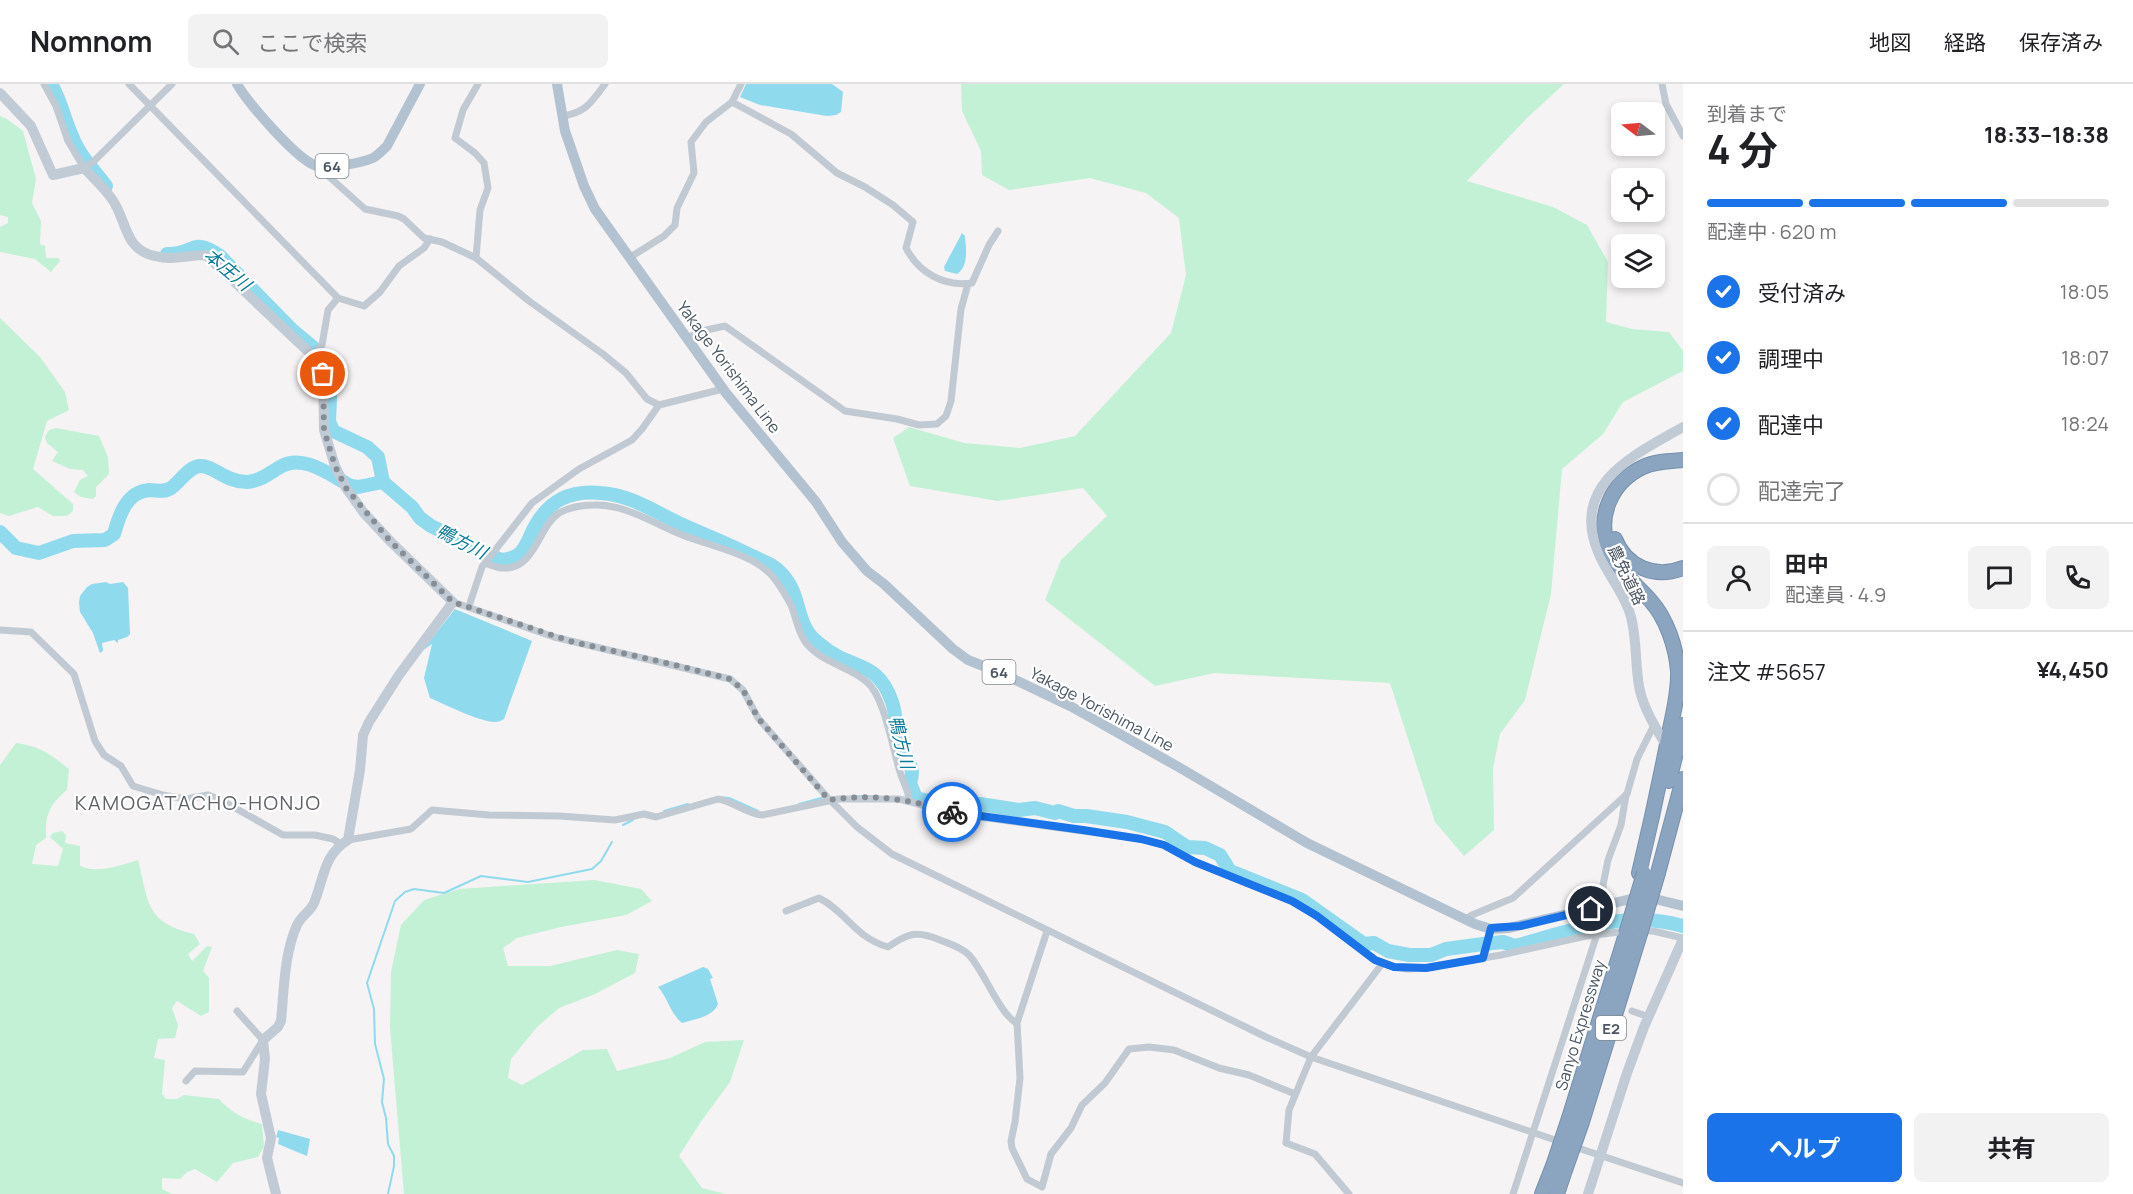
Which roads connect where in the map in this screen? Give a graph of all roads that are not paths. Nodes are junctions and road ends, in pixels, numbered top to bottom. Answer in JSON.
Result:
{"nodes":[{"id":1,"x":44,"y":84,"type":"edge"},
{"id":2,"x":129,"y":84,"type":"edge"},
{"id":3,"x":172,"y":84,"type":"edge"},
{"id":4,"x":237,"y":84,"type":"edge"},
{"id":5,"x":420,"y":84,"type":"edge"},
{"id":6,"x":478,"y":84,"type":"edge"},
{"id":7,"x":557,"y":84,"type":"edge"},
{"id":8,"x":605,"y":84,"type":"edge"},
{"id":9,"x":741,"y":84,"type":"edge"},
{"id":10,"x":1662,"y":84,"type":"edge"},
{"id":11,"x":0,"y":93,"type":"edge"},
{"id":12,"x":732,"y":102,"type":"junction"},
{"id":13,"x":150,"y":106,"type":"junction"},
{"id":14,"x":563,"y":116,"type":"junction"},
{"id":15,"x":1683,"y":136,"type":"edge"},
{"id":16,"x":89,"y":166,"type":"junction"},
{"id":17,"x":321,"y":167,"type":"junction"},
{"id":18,"x":998,"y":231,"type":"dead end"},
{"id":19,"x":430,"y":239,"type":"junction"},
{"id":20,"x":476,"y":258,"type":"junction"},
{"id":21,"x":629,"y":258,"type":"junction"},
{"id":22,"x":968,"y":284,"type":"junction"},
{"id":23,"x":338,"y":298,"type":"junction"},
{"id":24,"x":687,"y":338,"type":"junction"},
{"id":25,"x":314,"y":355,"type":"junction"},
{"id":26,"x":723,"y":389,"type":"junction"},
{"id":27,"x":659,"y":405,"type":"junction"},
{"id":28,"x":1683,"y":428,"type":"edge"},
{"id":29,"x":1683,"y":460,"type":"edge"},
{"id":30,"x":1683,"y":468,"type":"edge"},
{"id":31,"x":487,"y":561,"type":"junction"},
{"id":32,"x":1683,"y":568,"type":"edge"},
{"id":33,"x":453,"y":602,"type":"junction"},
{"id":34,"x":469,"y":606,"type":"junction"},
{"id":35,"x":0,"y":630,"type":"edge"},
{"id":36,"x":1683,"y":725,"type":"edge"},
{"id":37,"x":1654,"y":726,"type":"junction"},
{"id":38,"x":1663,"y":740,"type":"dead end"},
{"id":39,"x":1683,"y":779,"type":"edge"},
{"id":40,"x":1627,"y":794,"type":"junction"},
{"id":41,"x":827,"y":797,"type":"junction"},
{"id":42,"x":909,"y":798,"type":"junction"},
{"id":43,"x":1683,"y":809,"type":"edge"},
{"id":44,"x":344,"y":842,"type":"junction"},
{"id":45,"x":1666,"y":843,"type":"junction"},
{"id":46,"x":1647,"y":873,"type":"junction"},
{"id":47,"x":1603,"y":906,"type":"junction"},
{"id":48,"x":1683,"y":906,"type":"edge"},
{"id":49,"x":786,"y":910,"type":"dead end"},
{"id":50,"x":1464,"y":920,"type":"junction"},
{"id":51,"x":1047,"y":931,"type":"junction"},
{"id":52,"x":1489,"y":934,"type":"junction"},
{"id":53,"x":1597,"y":934,"type":"junction"},
{"id":54,"x":1683,"y":939,"type":"edge"},
{"id":55,"x":1483,"y":956,"type":"junction"},
{"id":56,"x":1382,"y":964,"type":"junction"},
{"id":57,"x":1578,"y":994,"type":"junction"},
{"id":58,"x":1587,"y":997,"type":"tunnel mouth"},
{"id":59,"x":237,"y":1011,"type":"dead end"},
{"id":60,"x":1632,"y":1011,"type":"dead end"},
{"id":61,"x":1649,"y":1017,"type":"junction"},
{"id":62,"x":1017,"y":1023,"type":"junction"},
{"id":63,"x":263,"y":1040,"type":"junction"},
{"id":64,"x":1311,"y":1057,"type":"junction"},
{"id":65,"x":186,"y":1082,"type":"dead end"},
{"id":66,"x":1296,"y":1094,"type":"junction"},
{"id":67,"x":1575,"y":1120,"type":"junction"},
{"id":68,"x":1533,"y":1132,"type":"junction"},
{"id":69,"x":1600,"y":1156,"type":"junction"},
{"id":70,"x":1559,"y":1168,"type":"junction"},
{"id":71,"x":1683,"y":1184,"type":"edge"},
{"id":72,"x":276,"y":1194,"type":"edge"},
{"id":73,"x":1349,"y":1194,"type":"edge"},
{"id":74,"x":1513,"y":1194,"type":"edge"},
{"id":75,"x":1542,"y":1194,"type":"edge"},
{"id":76,"x":1557,"y":1194,"type":"edge"},
{"id":77,"x":1588,"y":1194,"type":"edge"}],
"edges":[{"from":1,"to":16,"type":"street"},
{"from":2,"to":13,"type":"street"},
{"from":3,"to":13,"type":"street"},
{"from":4,"to":17,"type":"main road","number":"64"},
{"from":5,"to":17,"type":"main road","number":"64"},
{"from":6,"to":20,"type":"street"},
{"from":7,"to":14,"type":"main road","name":"Yakage Yorishima Line","number":"64"},
{"from":8,"to":14,"type":"street"},
{"from":9,"to":12,"type":"street"},
{"from":10,"to":15,"type":"street"},
{"from":11,"to":16,"type":"main road"},
{"from":12,"to":21,"type":"street"},
{"from":12,"to":22,"type":"street"},
{"from":13,"to":16,"type":"street"},
{"from":13,"to":23,"type":"street"},
{"from":14,"to":21,"type":"main road","name":"Yakage Yorishima Line","number":"64"},
{"from":16,"to":25,"type":"main road"},
{"from":17,"to":19,"type":"street"},
{"from":18,"to":22,"type":"street"},
{"from":19,"to":20,"type":"street"},
{"from":19,"to":23,"type":"street"},
{"from":20,"to":27,"type":"street"},
{"from":21,"to":24,"type":"main road","name":"Yakage Yorishima Line","number":"64"},
{"from":22,"to":24,"type":"street"},
{"from":23,"to":25,"type":"street"},
{"from":24,"to":26,"type":"main road","name":"Yakage Yorishima Line","number":"64"},
{"from":25,"to":33,"type":"main road"},
{"from":26,"to":27,"type":"street"},
{"from":26,"to":50,"type":"main road","name":"Yakage Yorishima Line","number":"64"},
{"from":27,"to":31,"type":"street"},
{"from":28,"to":37,"type":"main road","name":"農免道路"},
{"from":29,"to":46,"type":"highway"},
{"from":30,"to":32,"type":"highway"},
{"from":31,"to":34,"type":"street"},
{"from":31,"to":42,"type":"street"},
{"from":33,"to":34,"type":"street"},
{"from":33,"to":44,"type":"main road"},
{"from":34,"to":41,"type":"street"},
{"from":35,"to":44,"type":"street"},
{"from":36,"to":46,"type":"highway","name":"Sanyo Expressway","number":"E2"},
{"from":37,"to":38,"type":"main road","name":"農免道路"},
{"from":37,"to":40,"type":"street"},
{"from":39,"to":45,"type":"highway","name":"Sanyo Expressway","number":"E2"},
{"from":40,"to":47,"type":"street"},
{"from":40,"to":50,"type":"street"},
{"from":41,"to":42,"type":"street"},
{"from":41,"to":44,"type":"street"},
{"from":41,"to":51,"type":"street"},
{"from":42,"to":56,"type":"street"},
{"from":43,"to":45,"type":"highway"},
{"from":44,"to":63,"type":"main road"},
{"from":45,"to":46,"type":"highway","name":"Sanyo Expressway","number":"E2"},
{"from":46,"to":67,"type":"highway","name":"Sanyo Expressway","number":"E2","bridge":true},
{"from":46,"to":67,"type":"highway","name":"Sanyo Expressway","number":"E2","bridge":true},
{"from":47,"to":48,"type":"main road","name":"Yakage Yorishima Line","number":"64"},
{"from":47,"to":52,"type":"main road","name":"Yakage Yorishima Line","number":"64"},
{"from":49,"to":62,"type":"street"},
{"from":50,"to":52,"type":"main road","name":"Yakage Yorishima Line","number":"64"},
{"from":51,"to":62,"type":"street"},
{"from":51,"to":64,"type":"street"},
{"from":52,"to":55,"type":"street"},
{"from":53,"to":54,"type":"street"},
{"from":53,"to":55,"type":"street"},
{"from":53,"to":57,"type":"street"},
{"from":54,"to":61,"type":"main road"},
{"from":55,"to":56,"type":"street"},
{"from":56,"to":64,"type":"street"},
{"from":57,"to":58,"type":"street"},
{"from":57,"to":68,"type":"street"},
{"from":59,"to":63,"type":"street"},
{"from":60,"to":61,"type":"street"},
{"from":61,"to":69,"type":"main road"},
{"from":62,"to":66,"type":"street"},
{"from":63,"to":65,"type":"street"},
{"from":63,"to":72,"type":"main road"},
{"from":64,"to":66,"type":"street"},
{"from":64,"to":68,"type":"street"},
{"from":66,"to":73,"type":"street"},
{"from":67,"to":70,"type":"highway","name":"Sanyo Expressway","number":"E2","bridge":true},
{"from":68,"to":69,"type":"street"},
{"from":68,"to":74,"type":"street"},
{"from":69,"to":71,"type":"street"},
{"from":69,"to":77,"type":"main road"},
{"from":70,"to":75,"type":"highway","name":"Sanyo Expressway","number":"E2"},
{"from":70,"to":76,"type":"highway","name":"Sanyo Expressway","number":"E2"}]}
